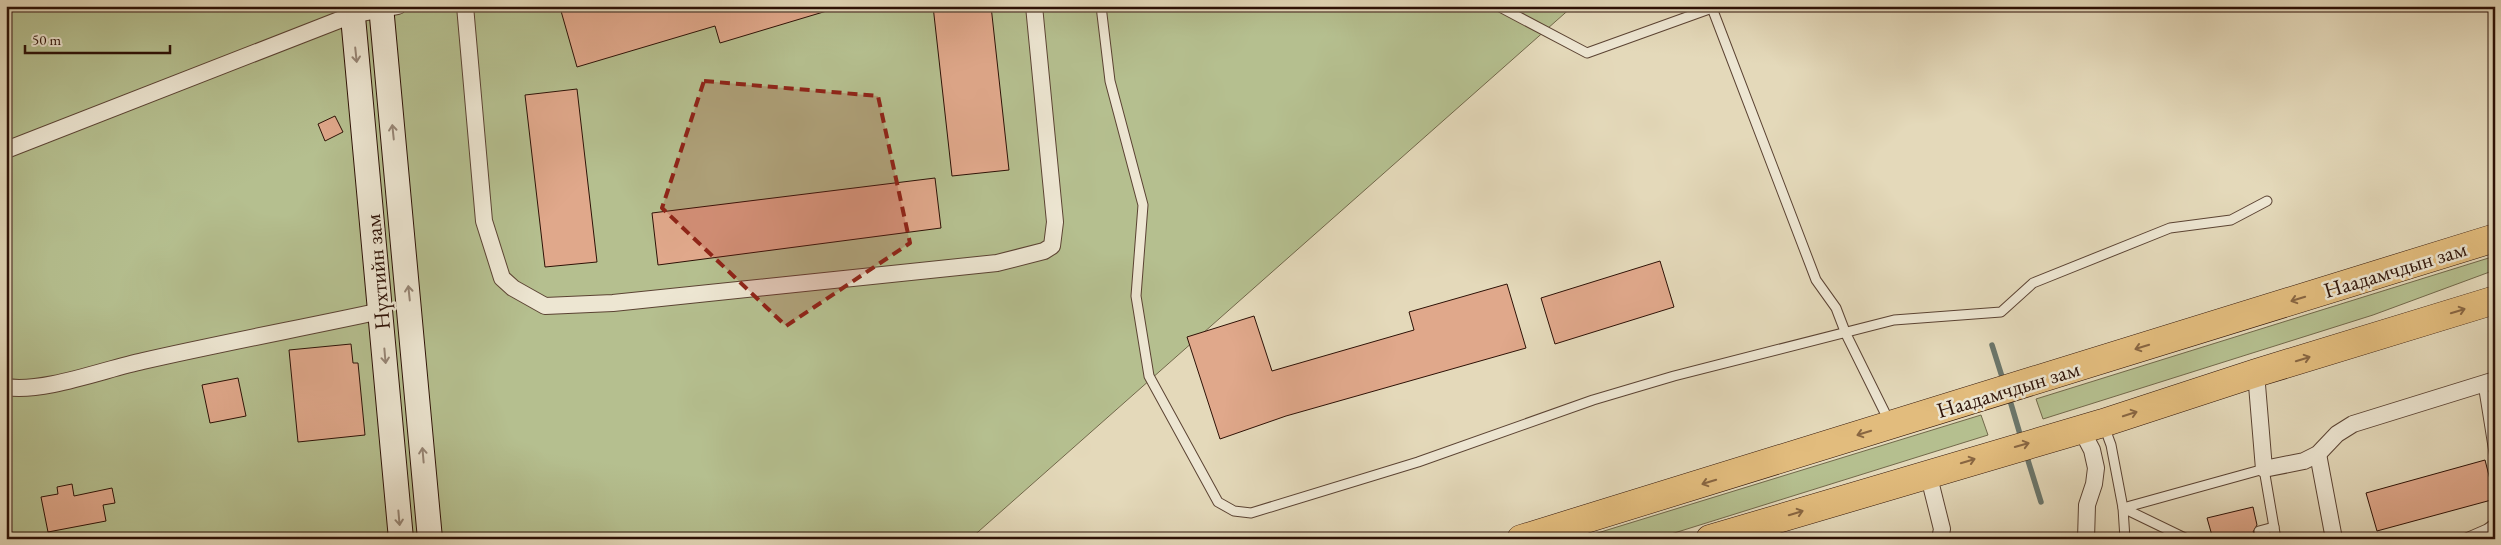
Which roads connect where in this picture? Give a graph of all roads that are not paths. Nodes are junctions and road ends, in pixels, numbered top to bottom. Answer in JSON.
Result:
{"nodes":[{"id":1,"x":465,"y":6,"type":"edge"},
{"id":2,"x":1034,"y":6,"type":"edge"},
{"id":3,"x":1100,"y":6,"type":"edge"},
{"id":4,"x":1498,"y":6,"type":"edge"},
{"id":5,"x":1711,"y":7,"type":"edge"},
{"id":6,"x":387,"y":8,"type":"edge"},
{"id":7,"x":352,"y":11,"type":"edge"},
{"id":8,"x":6,"y":150,"type":"edge"},
{"id":9,"x":2267,"y":201,"type":"dead end"},
{"id":10,"x":2495,"y":238,"type":"edge"},
{"id":11,"x":2495,"y":300,"type":"edge"},
{"id":12,"x":381,"y":311,"type":"junction"},
{"id":13,"x":1846,"y":334,"type":"junction"},
{"id":14,"x":2256,"y":373,"type":"junction"},
{"id":15,"x":2489,"y":382,"type":"edge"},
{"id":16,"x":6,"y":386,"type":"edge"},
{"id":17,"x":1891,"y":425,"type":"junction"},
{"id":18,"x":2092,"y":426,"type":"junction"},
{"id":19,"x":2318,"y":454,"type":"junction"},
{"id":20,"x":2495,"y":459,"type":"edge"},
{"id":21,"x":2264,"y":469,"type":"junction"},
{"id":22,"x":1928,"y":474,"type":"junction"},
{"id":23,"x":2123,"y":508,"type":"junction"},
{"id":24,"x":2495,"y":523,"type":"edge"},
{"id":25,"x":2274,"y":527,"type":"junction"},
{"id":26,"x":2259,"y":532,"type":"dead end"},
{"id":27,"x":401,"y":539,"type":"edge"},
{"id":28,"x":430,"y":539,"type":"edge"},
{"id":29,"x":1521,"y":539,"type":"edge"},
{"id":30,"x":1710,"y":539,"type":"edge"},
{"id":31,"x":1940,"y":539,"type":"edge"},
{"id":32,"x":2086,"y":539,"type":"edge"},
{"id":33,"x":2125,"y":539,"type":"edge"},
{"id":34,"x":2187,"y":539,"type":"edge"},
{"id":35,"x":2276,"y":539,"type":"edge"},
{"id":36,"x":2334,"y":539,"type":"edge"},
{"id":37,"x":2464,"y":539,"type":"edge"}],
"edges":[{"from":1,"to":2,"type":"street"},
{"from":3,"to":13,"type":"lane"},
{"from":4,"to":5,"type":"lane"},
{"from":5,"to":13,"type":"lane"},
{"from":6,"to":7,"type":"street"},
{"from":28,"to":6,"type":"main road","name":"Нүхтийн зам","one_way":true},
{"from":7,"to":8,"type":"street"},
{"from":7,"to":12,"type":"main road","name":"Нүхтийн зам","one_way":true},
{"from":9,"to":13,"type":"lane"},
{"from":10,"to":17,"type":"highway","name":"Наадамчдын зам","one_way":true},
{"from":14,"to":11,"type":"highway","one_way":true},
{"from":12,"to":16,"type":"street"},
{"from":12,"to":27,"type":"main road","name":"Нүхтийн зам","one_way":true},
{"from":13,"to":17,"type":"lane"},
{"from":18,"to":14,"type":"highway","one_way":true},
{"from":14,"to":21,"type":"street"},
{"from":15,"to":19,"type":"street"},
{"from":15,"to":20,"type":"lane"},
{"from":17,"to":29,"type":"highway","name":"Наадамчдын зам","one_way":true},
{"from":22,"to":18,"type":"highway","one_way":true},
{"from":18,"to":23,"type":"lane"},
{"from":18,"to":32,"type":"street"},
{"from":19,"to":21,"type":"street"},
{"from":19,"to":36,"type":"street"},
{"from":21,"to":23,"type":"lane"},
{"from":21,"to":25,"type":"lane"},
{"from":30,"to":22,"type":"highway","one_way":true},
{"from":22,"to":31,"type":"street"},
{"from":23,"to":33,"type":"lane"},
{"from":23,"to":34,"type":"lane"},
{"from":24,"to":37,"type":"lane"},
{"from":25,"to":26,"type":"lane"},
{"from":25,"to":35,"type":"lane"}]}
